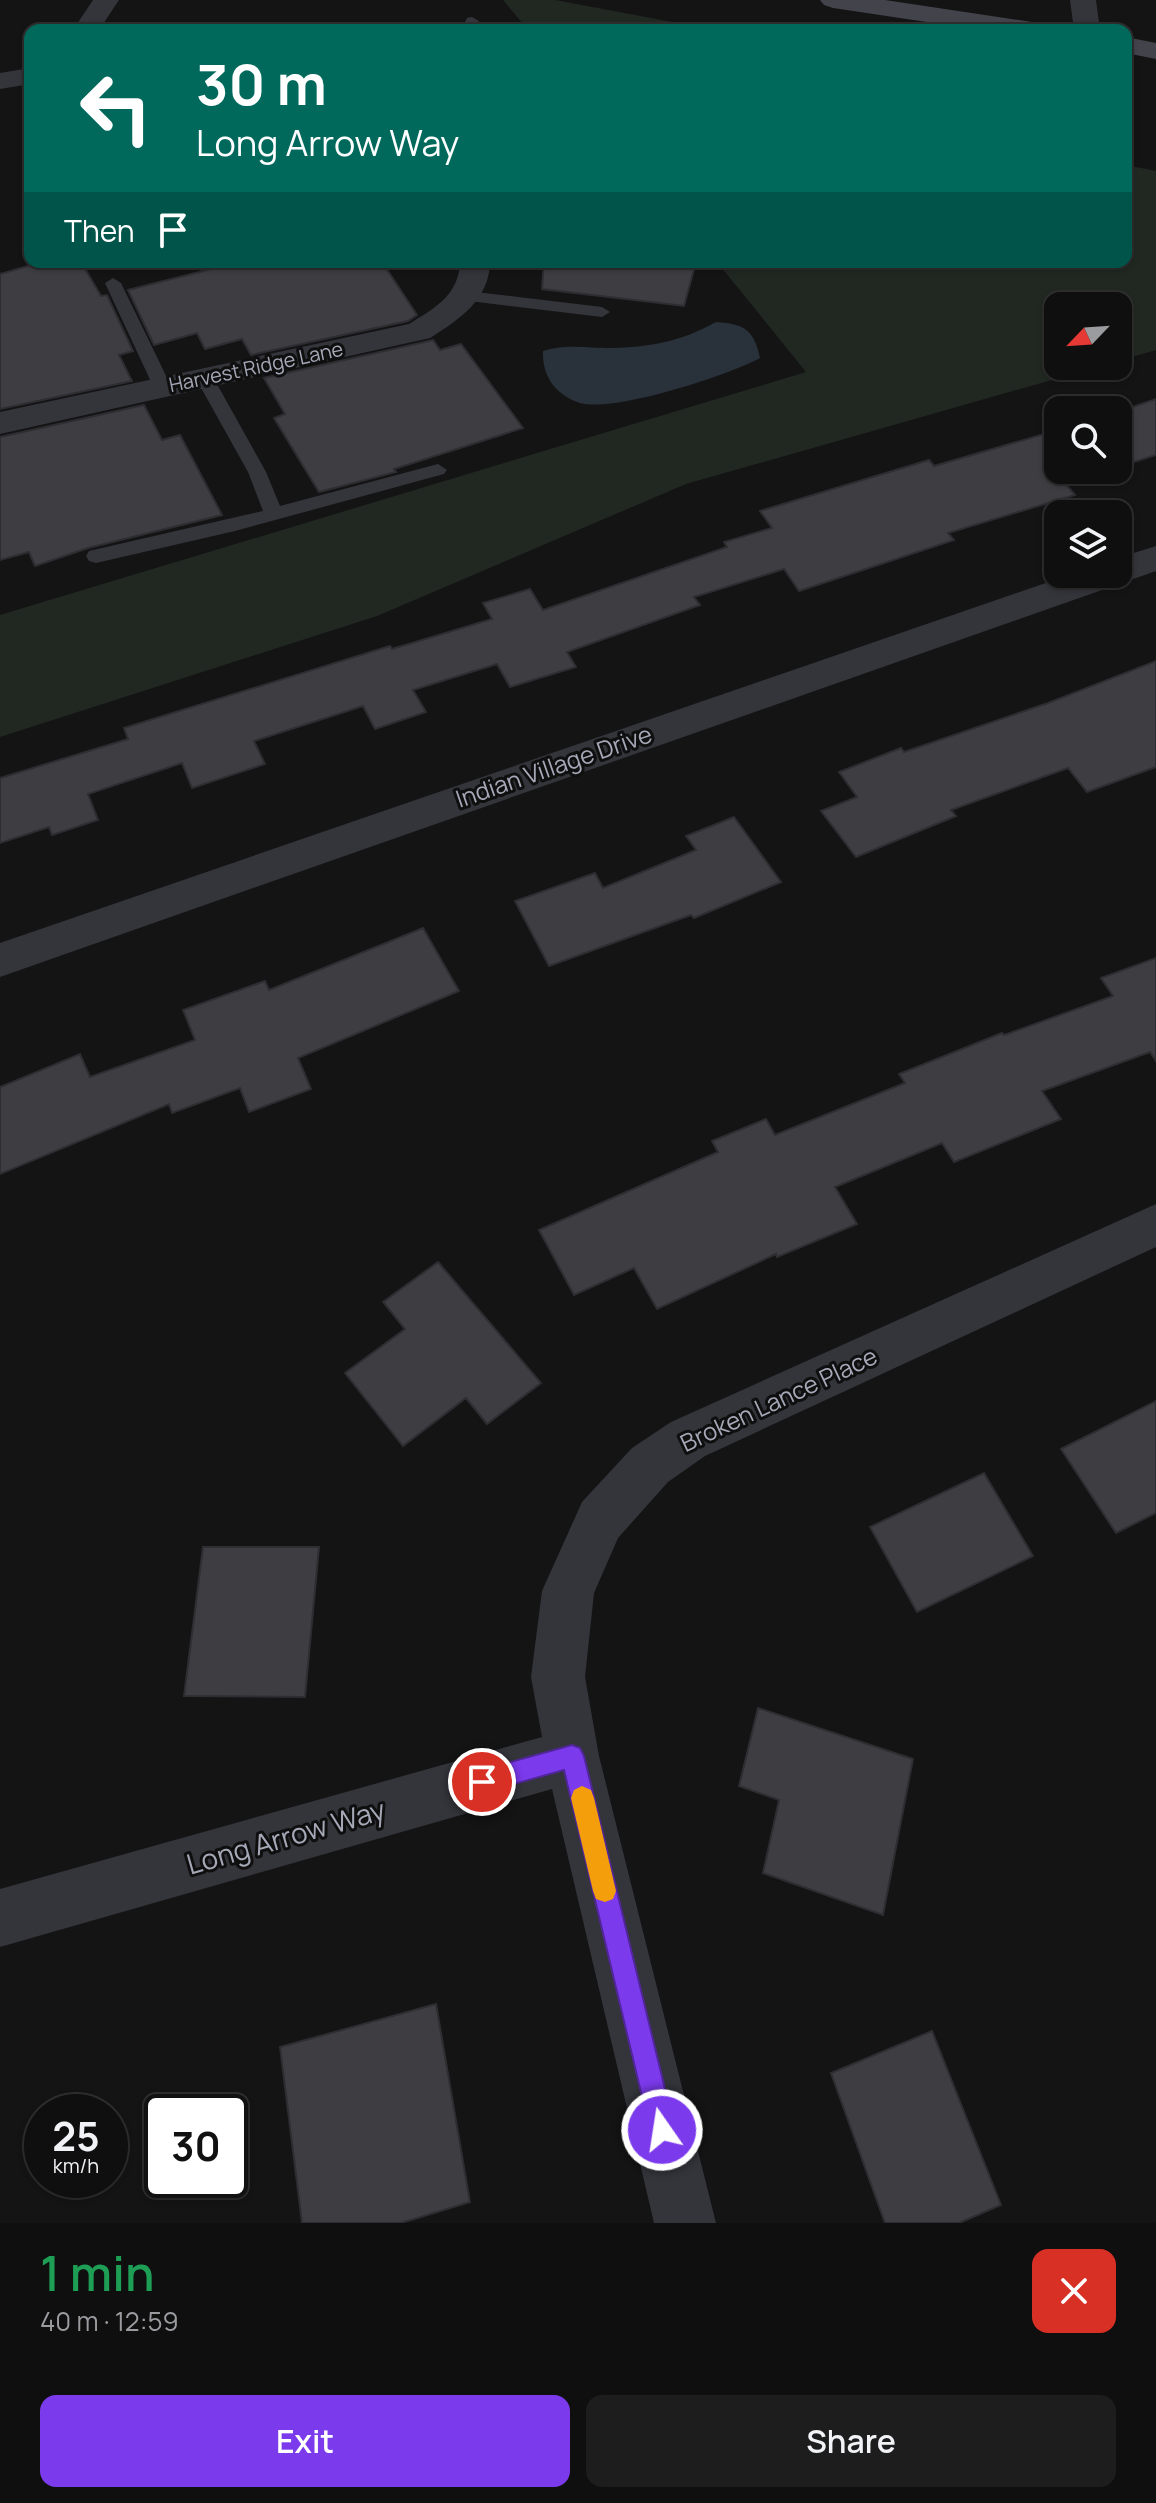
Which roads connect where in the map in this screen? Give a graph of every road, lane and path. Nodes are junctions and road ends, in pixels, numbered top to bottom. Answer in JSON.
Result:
{"nodes":[{"id":1,"x":106,"y":0,"type":"edge"},
{"id":2,"x":833,"y":0,"type":"edge"},
{"id":3,"x":1083,"y":0,"type":"edge"},
{"id":4,"x":1018,"y":2,"type":"dead end"},
{"id":5,"x":935,"y":15,"type":"junction"},
{"id":6,"x":90,"y":24,"type":"edge"},
{"id":7,"x":993,"y":24,"type":"edge"},
{"id":8,"x":1086,"y":24,"type":"edge"},
{"id":9,"x":1132,"y":46,"type":"edge"},
{"id":10,"x":1156,"y":51,"type":"edge"},
{"id":11,"x":24,"y":77,"type":"edge"},
{"id":12,"x":0,"y":81,"type":"edge"},
{"id":13,"x":475,"y":268,"type":"edge"},
{"id":14,"x":113,"y":283,"type":"dead end"},
{"id":15,"x":467,"y":296,"type":"junction"},
{"id":16,"x":602,"y":312,"type":"dead end"},
{"id":17,"x":204,"y":377,"type":"junction"},
{"id":18,"x":162,"y":386,"type":"junction"},
{"id":19,"x":0,"y":423,"type":"edge"},
{"id":20,"x":438,"y":470,"type":"dead end"},
{"id":21,"x":274,"y":514,"type":"junction"},
{"id":22,"x":96,"y":556,"type":"dead end"},
{"id":23,"x":1156,"y":558,"type":"edge"},
{"id":24,"x":1132,"y":566,"type":"edge"},
{"id":25,"x":1069,"y":588,"type":"edge"},
{"id":26,"x":0,"y":960,"type":"edge"},
{"id":27,"x":1156,"y":1225,"type":"edge"},
{"id":28,"x":572,"y":1756,"type":"junction"},
{"id":29,"x":0,"y":1918,"type":"edge"},
{"id":30,"x":685,"y":2223,"type":"edge"}],
"edges":[{"from":1,"to":6,"type":"street"},
{"from":2,"to":5,"type":"main road"},
{"from":3,"to":8,"type":"street"},
{"from":4,"to":5,"type":"main road"},
{"from":5,"to":7,"type":"main road"},
{"from":9,"to":10,"type":"main road"},
{"from":11,"to":12,"type":"street"},
{"from":13,"to":15,"type":"street"},
{"from":14,"to":18,"type":"lane"},
{"from":15,"to":16,"type":"lane"},
{"from":15,"to":17,"type":"street","name":"Harvest Ridge Lane"},
{"from":17,"to":18,"type":"street","name":"Harvest Ridge Lane"},
{"from":17,"to":21,"type":"lane"},
{"from":18,"to":19,"type":"street","name":"Harvest Ridge Lane"},
{"from":20,"to":21,"type":"lane"},
{"from":21,"to":22,"type":"lane"},
{"from":23,"to":24,"type":"street"},
{"from":25,"to":26,"type":"street","name":"Indian Village Drive"},
{"from":27,"to":28,"type":"street","name":"Broken Lance Place"},
{"from":28,"to":29,"type":"street","name":"Long Arrow Way"},
{"from":28,"to":30,"type":"street","name":"Broken Lance Place"}]}
